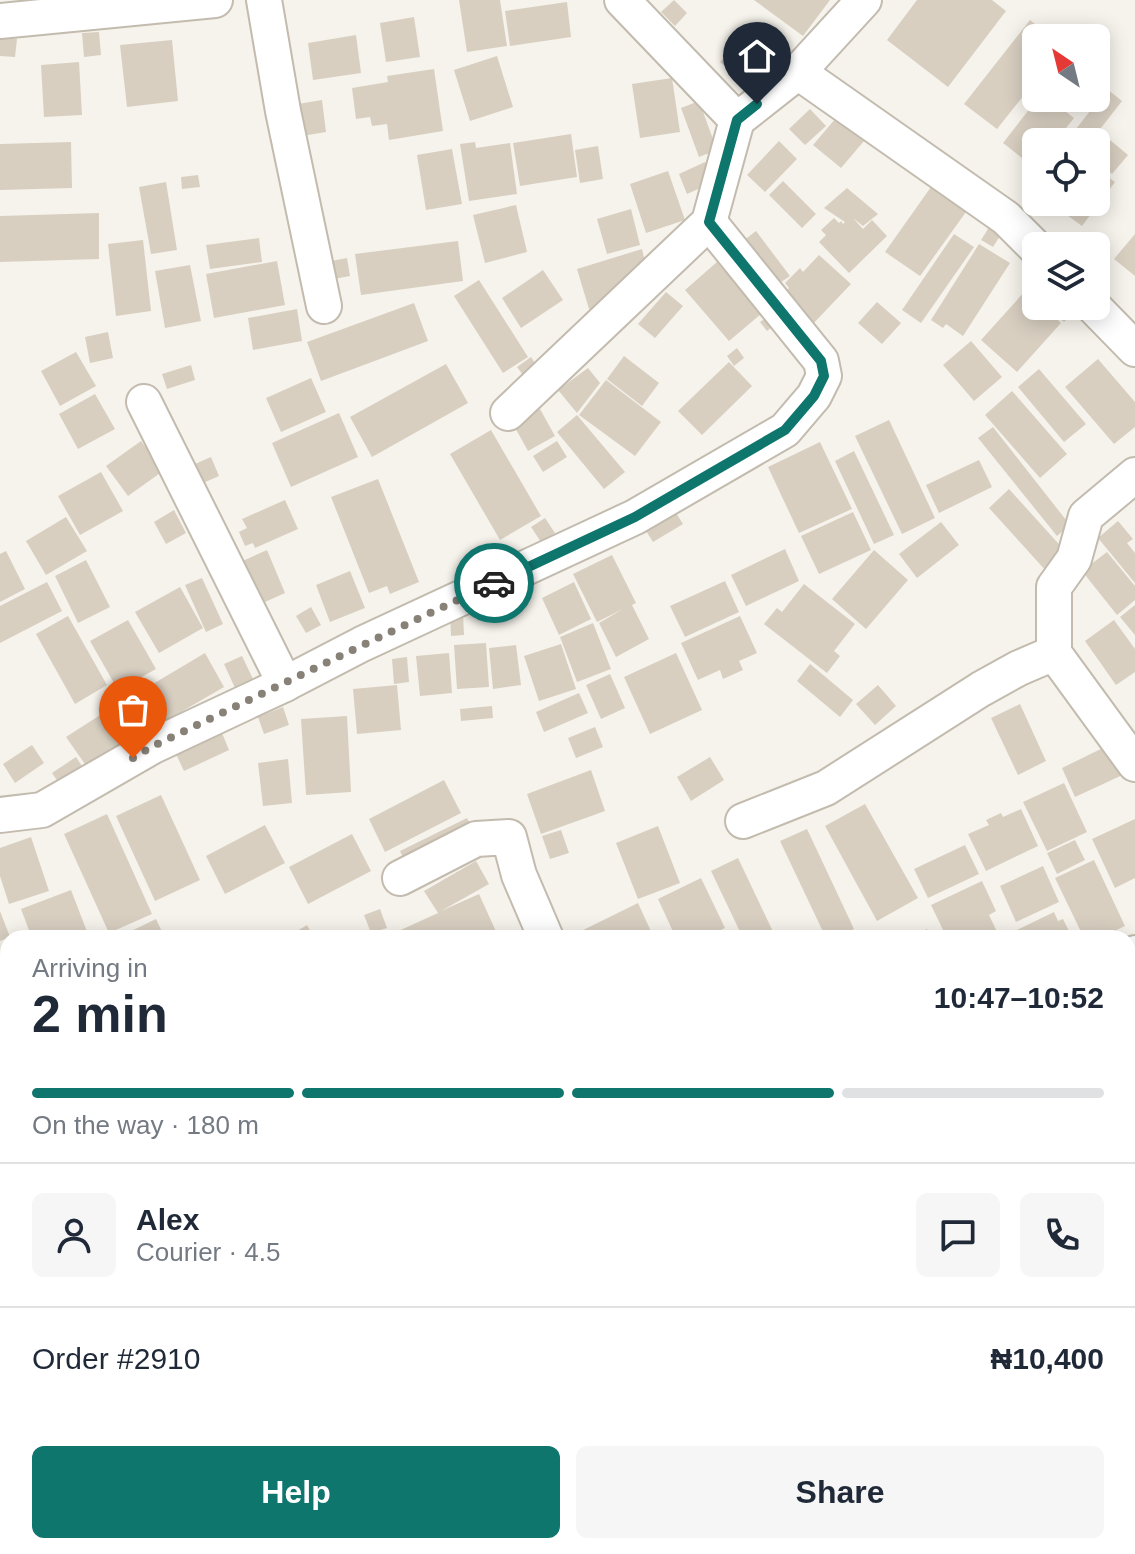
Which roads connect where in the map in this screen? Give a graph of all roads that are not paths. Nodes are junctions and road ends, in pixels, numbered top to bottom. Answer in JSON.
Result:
{"nodes":[{"id":1,"x":215,"y":0,"type":"edge"},
{"id":2,"x":264,"y":0,"type":"edge"},
{"id":3,"x":622,"y":0,"type":"edge"},
{"id":4,"x":864,"y":0,"type":"edge"},
{"id":5,"x":0,"y":21,"type":"edge"},
{"id":6,"x":798,"y":72,"type":"junction"},
{"id":7,"x":737,"y":120,"type":"junction"},
{"id":8,"x":709,"y":222,"type":"junction"},
{"id":9,"x":1022,"y":234,"type":"edge"},
{"id":10,"x":324,"y":306,"type":"dead end"},
{"id":11,"x":1107,"y":320,"type":"edge"},
{"id":12,"x":1135,"y":349,"type":"edge"},
{"id":13,"x":144,"y":402,"type":"dead end"},
{"id":14,"x":508,"y":413,"type":"dead end"},
{"id":15,"x":1135,"y":475,"type":"edge"},
{"id":16,"x":1054,"y":653,"type":"junction"},
{"id":17,"x":285,"y":684,"type":"junction"},
{"id":18,"x":1135,"y":764,"type":"edge"},
{"id":19,"x":2,"y":810,"type":"edge"},
{"id":20,"x":743,"y":821,"type":"dead end"},
{"id":21,"x":400,"y":878,"type":"dead end"},
{"id":22,"x":543,"y":930,"type":"edge"}],
"edges":[{"from":1,"to":5,"type":"street"},
{"from":2,"to":10,"type":"street"},
{"from":3,"to":7,"type":"street"},
{"from":4,"to":6,"type":"street"},
{"from":6,"to":7,"type":"street"},
{"from":6,"to":9,"type":"street"},
{"from":7,"to":8,"type":"street"},
{"from":8,"to":14,"type":"street"},
{"from":8,"to":17,"type":"street"},
{"from":11,"to":12,"type":"street"},
{"from":13,"to":17,"type":"street"},
{"from":15,"to":16,"type":"street"},
{"from":16,"to":18,"type":"street"},
{"from":16,"to":20,"type":"street"},
{"from":17,"to":19,"type":"street"},
{"from":21,"to":22,"type":"street"}]}
